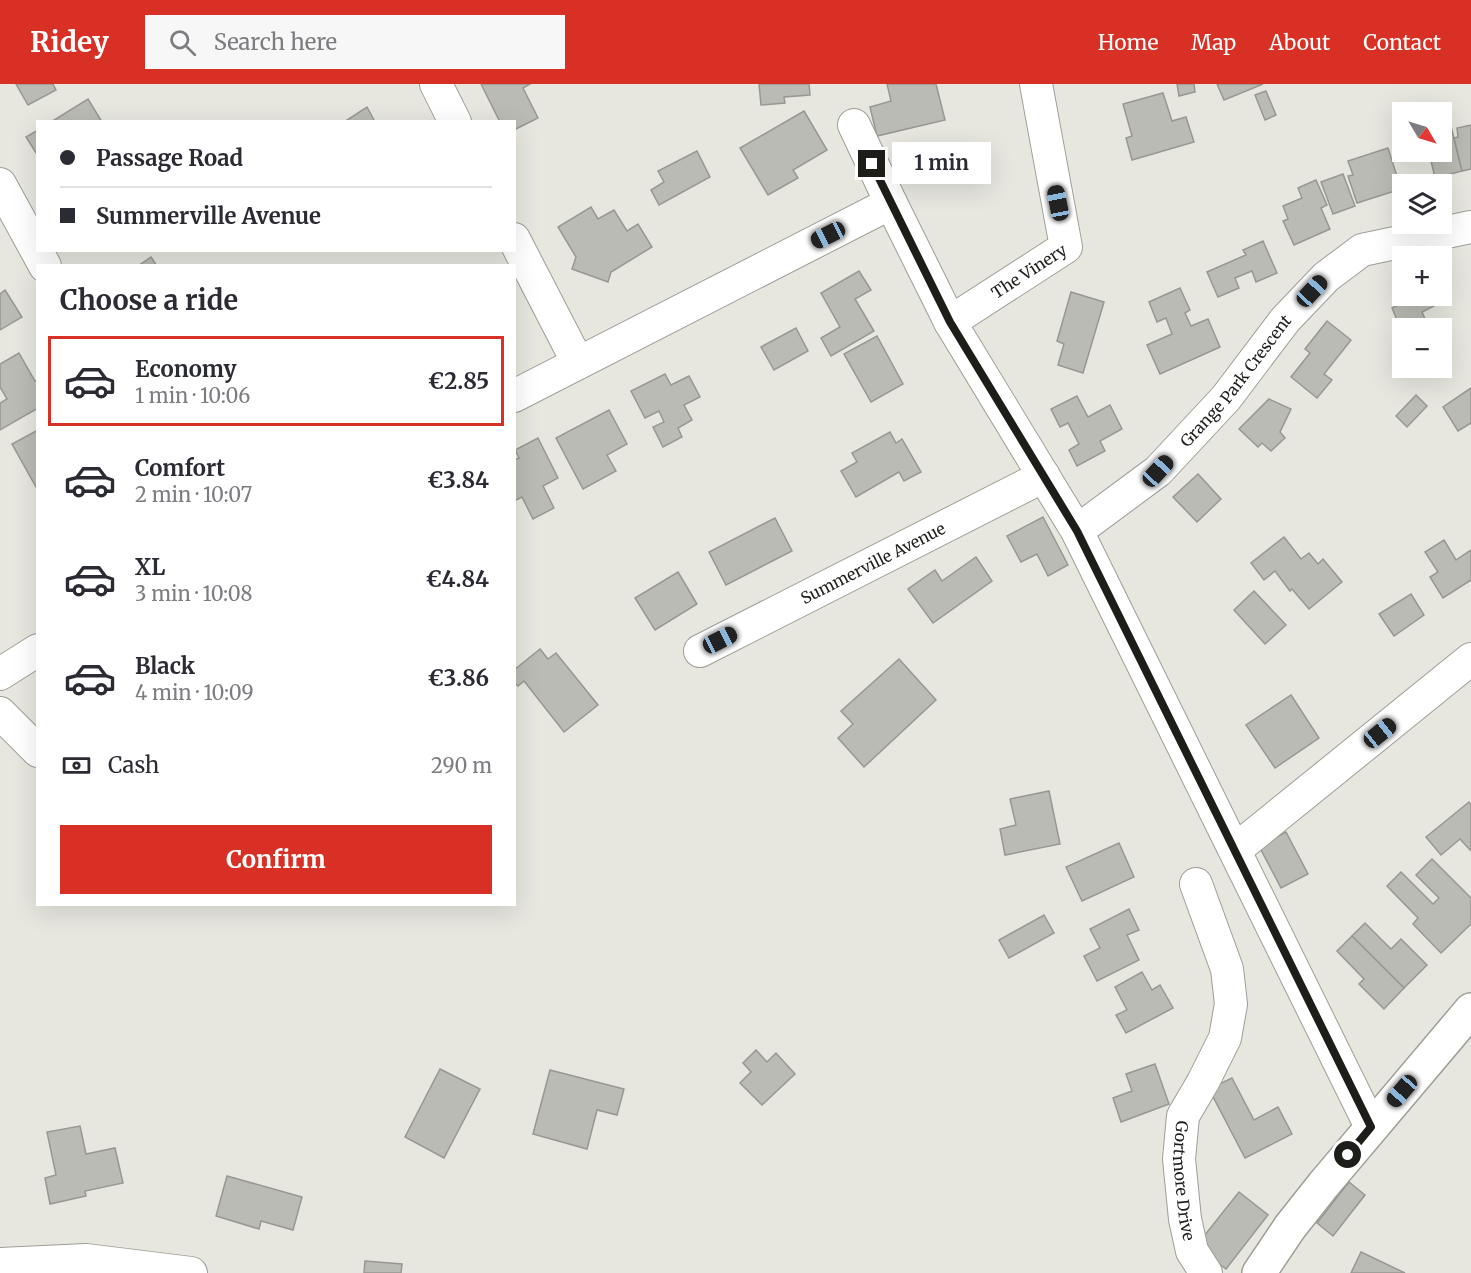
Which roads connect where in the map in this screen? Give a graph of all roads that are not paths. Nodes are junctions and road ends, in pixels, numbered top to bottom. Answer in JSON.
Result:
{"nodes":[{"id":1,"x":436,"y":84,"type":"edge"},
{"id":2,"x":1041,"y":86,"type":"edge"},
{"id":3,"x":454,"y":120,"type":"edge"},
{"id":4,"x":854,"y":125,"type":"dead end"},
{"id":5,"x":0,"y":184,"type":"edge"},
{"id":6,"x":891,"y":203,"type":"junction"},
{"id":7,"x":1471,"y":227,"type":"edge"},
{"id":8,"x":516,"y":242,"type":"edge"},
{"id":9,"x":36,"y":250,"type":"edge"},
{"id":10,"x":950,"y":322,"type":"junction"},
{"id":11,"x":578,"y":363,"type":"junction"},
{"id":12,"x":516,"y":395,"type":"edge"},
{"id":13,"x":1044,"y":476,"type":"junction"},
{"id":14,"x":1077,"y":531,"type":"junction"},
{"id":15,"x":36,"y":651,"type":"edge"},
{"id":16,"x":700,"y":651,"type":"dead end"},
{"id":17,"x":1471,"y":659,"type":"edge"},
{"id":18,"x":0,"y":674,"type":"edge"},
{"id":19,"x":0,"y":713,"type":"edge"},
{"id":20,"x":36,"y":749,"type":"edge"},
{"id":21,"x":1235,"y":850,"type":"junction"},
{"id":22,"x":1196,"y":884,"type":"dead end"},
{"id":23,"x":1471,"y":1010,"type":"edge"},
{"id":24,"x":1371,"y":1127,"type":"junction"},
{"id":25,"x":0,"y":1263,"type":"edge"},
{"id":26,"x":191,"y":1273,"type":"edge"},
{"id":27,"x":1206,"y":1273,"type":"edge"},
{"id":28,"x":1259,"y":1273,"type":"edge"}],
"edges":[{"from":1,"to":3,"type":"street"},
{"from":2,"to":10,"type":"street","name":"The Vinery"},
{"from":4,"to":6,"type":"street"},
{"from":5,"to":9,"type":"street"},
{"from":6,"to":10,"type":"street"},
{"from":6,"to":11,"type":"street"},
{"from":7,"to":14,"type":"street","name":"Grange Park Crescent"},
{"from":8,"to":11,"type":"street"},
{"from":10,"to":13,"type":"street"},
{"from":11,"to":12,"type":"street"},
{"from":13,"to":14,"type":"street"},
{"from":13,"to":16,"type":"street","name":"Summerville Avenue"},
{"from":14,"to":21,"type":"street"},
{"from":15,"to":18,"type":"street"},
{"from":17,"to":21,"type":"street"},
{"from":19,"to":20,"type":"street"},
{"from":21,"to":24,"type":"street"},
{"from":22,"to":27,"type":"street","name":"Gortmore Drive"},
{"from":23,"to":24,"type":"main road"},
{"from":24,"to":28,"type":"main road"},
{"from":25,"to":26,"type":"street"}]}
